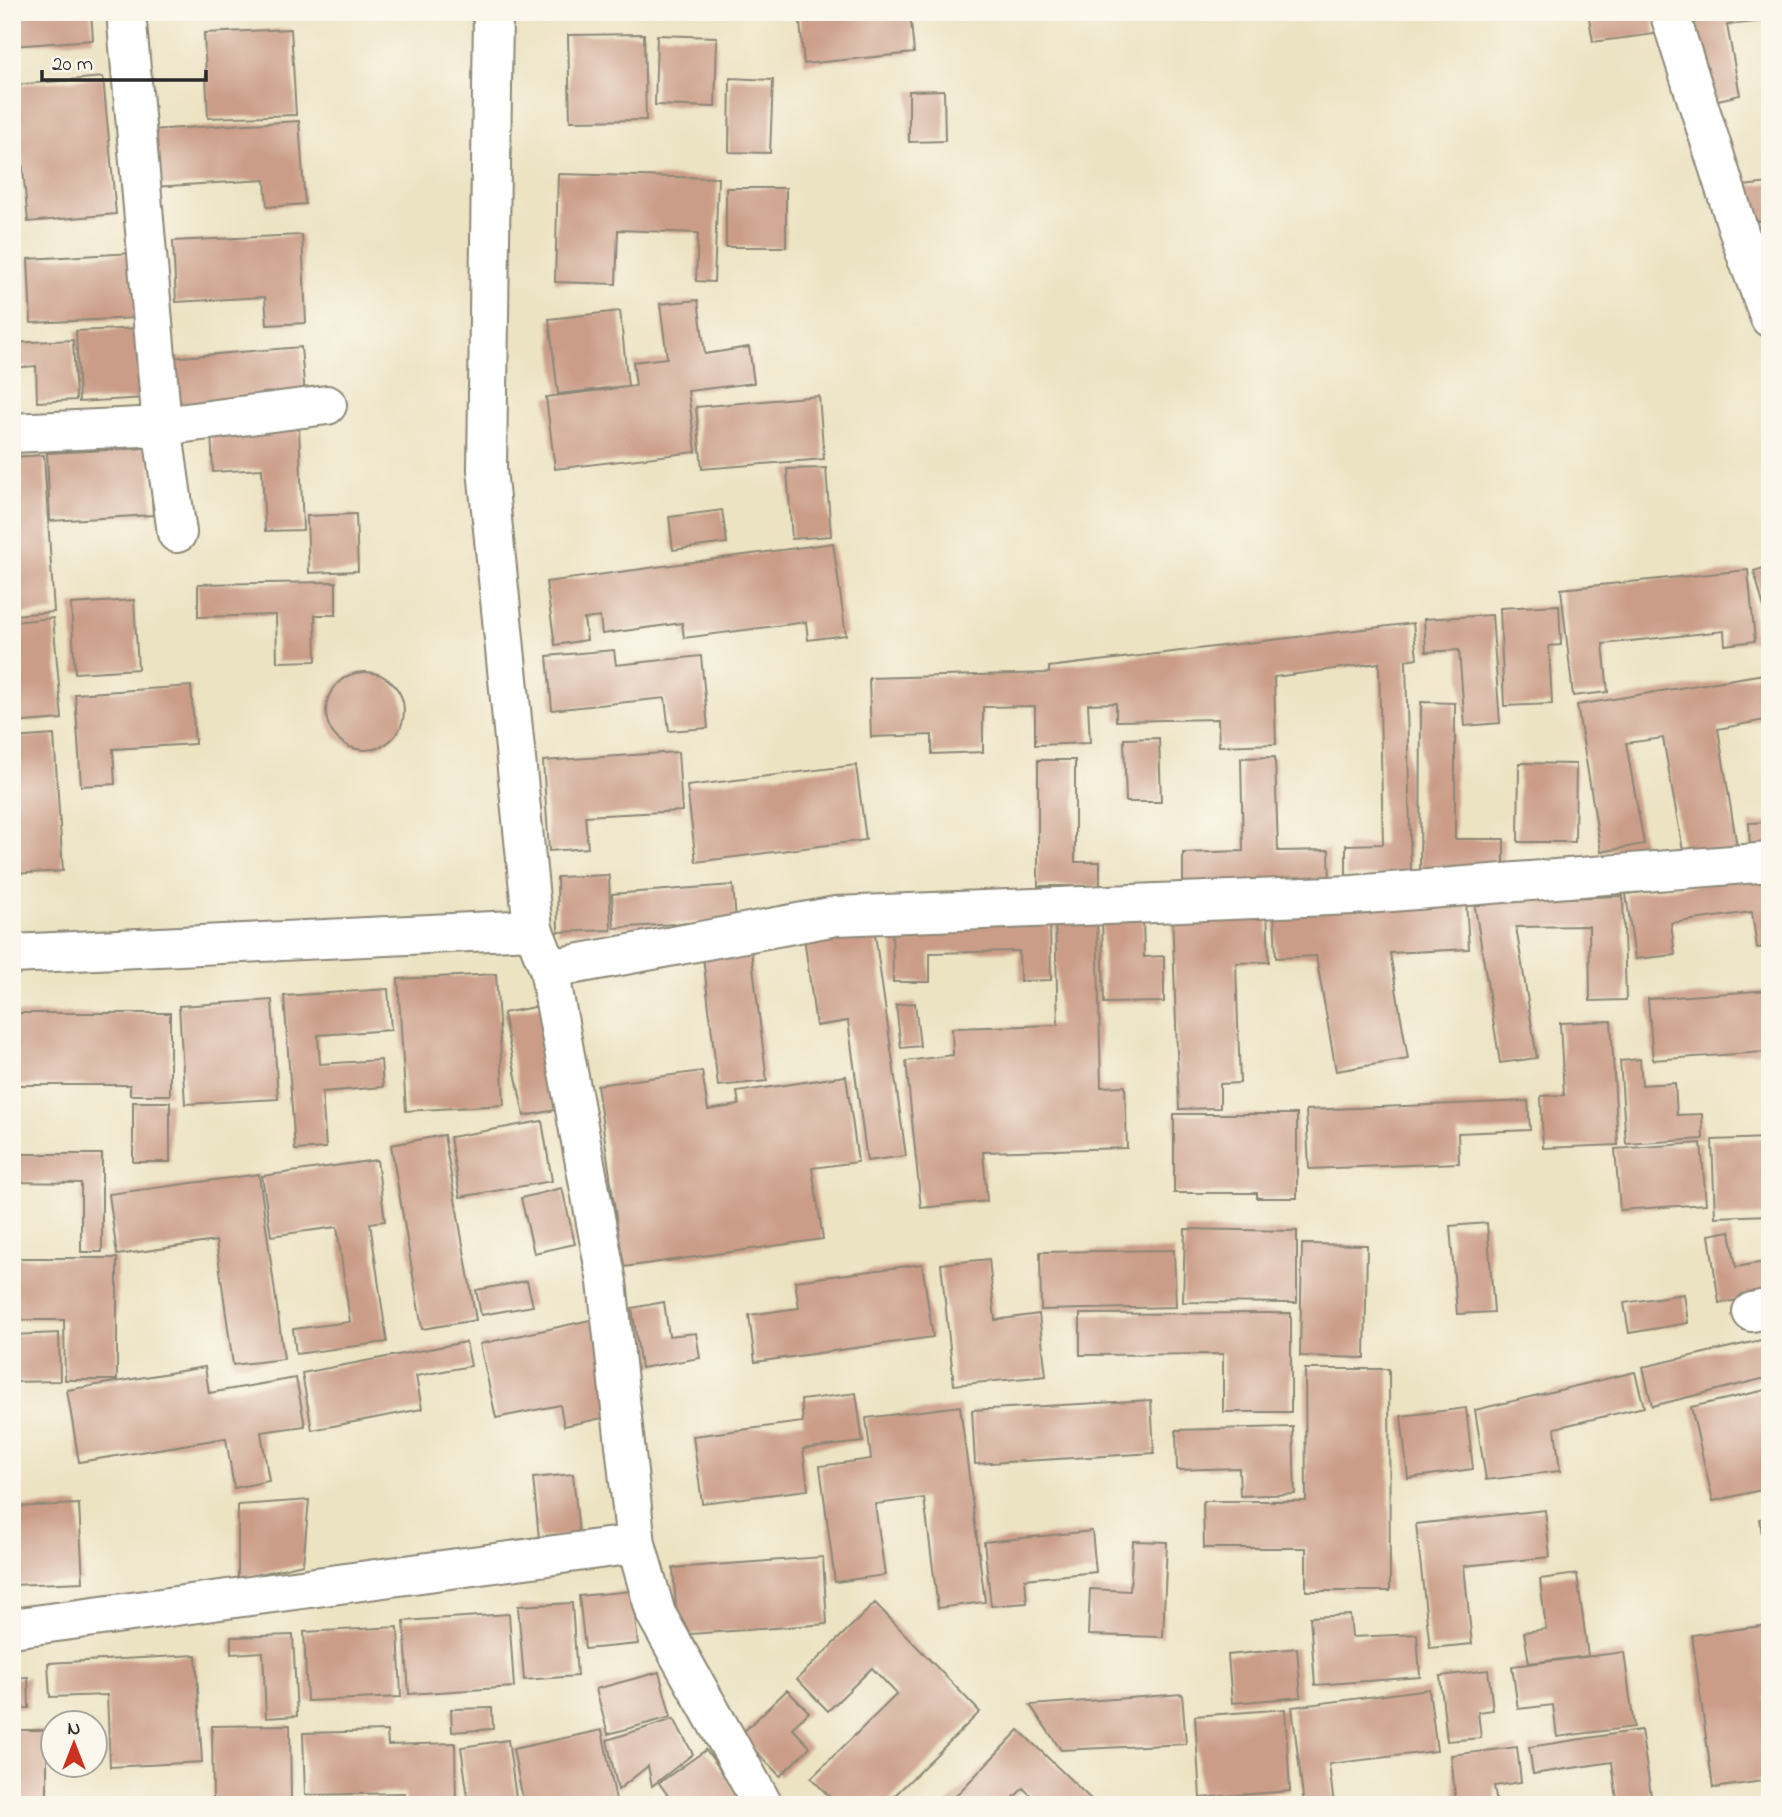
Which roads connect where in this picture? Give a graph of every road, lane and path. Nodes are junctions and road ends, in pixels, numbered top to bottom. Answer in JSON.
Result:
{"nodes":[{"id":1,"x":126,"y":12,"type":"edge"},
{"id":2,"x":493,"y":12,"type":"edge"},
{"id":3,"x":1669,"y":12,"type":"edge"},
{"id":4,"x":1757,"y":251,"type":"edge"},
{"id":5,"x":1770,"y":318,"type":"edge"},
{"id":6,"x":327,"y":405,"type":"dead end"},
{"id":7,"x":162,"y":426,"type":"junction"},
{"id":8,"x":12,"y":433,"type":"edge"},
{"id":9,"x":177,"y":533,"type":"dead end"},
{"id":10,"x":1770,"y":862,"type":"edge"},
{"id":11,"x":533,"y":929,"type":"junction"},
{"id":12,"x":12,"y":954,"type":"edge"},
{"id":13,"x":549,"y":970,"type":"junction"},
{"id":14,"x":636,"y":1544,"type":"junction"},
{"id":15,"x":12,"y":1628,"type":"edge"},
{"id":16,"x":763,"y":1805,"type":"edge"}],
"edges":[{"from":1,"to":7,"type":"street"},
{"from":2,"to":11,"type":"street"},
{"from":3,"to":4,"type":"street"},
{"from":4,"to":5,"type":"street"},
{"from":6,"to":7,"type":"street"},
{"from":7,"to":8,"type":"street"},
{"from":7,"to":9,"type":"street"},
{"from":10,"to":13,"type":"street"},
{"from":11,"to":12,"type":"street"},
{"from":11,"to":13,"type":"street"},
{"from":13,"to":14,"type":"street"},
{"from":14,"to":15,"type":"street"},
{"from":14,"to":16,"type":"street"}]}
